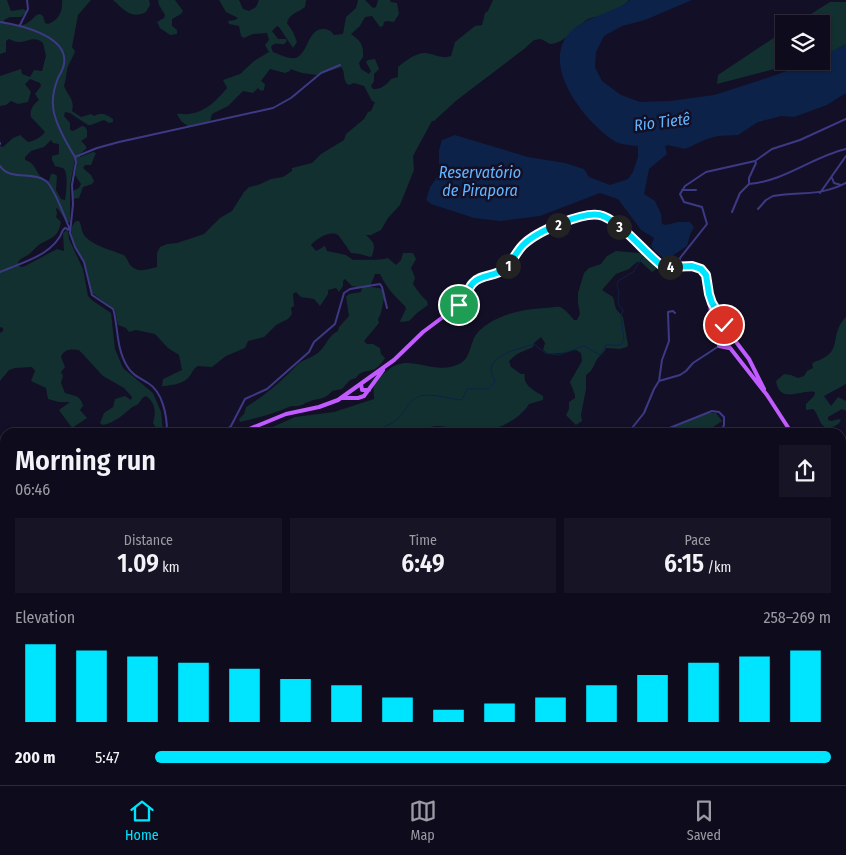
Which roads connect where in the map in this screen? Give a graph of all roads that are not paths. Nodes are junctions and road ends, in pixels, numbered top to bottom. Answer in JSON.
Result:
{"nodes":[{"id":1,"x":27,"y":0,"type":"edge"},
{"id":2,"x":0,"y":22,"type":"edge"},
{"id":3,"x":21,"y":25,"type":"junction"},
{"id":4,"x":340,"y":65,"type":"dead end"},
{"id":5,"x":846,"y":119,"type":"edge"},
{"id":6,"x":846,"y":149,"type":"edge"},
{"id":7,"x":846,"y":156,"type":"edge"},
{"id":8,"x":75,"y":157,"type":"junction"},
{"id":9,"x":755,"y":161,"type":"junction"},
{"id":10,"x":0,"y":166,"type":"edge"},
{"id":11,"x":832,"y":178,"type":"junction"},
{"id":12,"x":846,"y":183,"type":"edge"},
{"id":13,"x":749,"y":184,"type":"junction"},
{"id":14,"x":842,"y":185,"type":"junction"},
{"id":15,"x":682,"y":190,"type":"junction"},
{"id":16,"x":696,"y":190,"type":"dead end"},
{"id":17,"x":820,"y":193,"type":"junction"},
{"id":18,"x":758,"y":209,"type":"dead end"},
{"id":19,"x":732,"y":212,"type":"dead end"},
{"id":20,"x":70,"y":230,"type":"junction"},
{"id":21,"x":679,"y":266,"type":"junction"},
{"id":22,"x":0,"y":272,"type":"edge"},
{"id":23,"x":709,"y":294,"type":"junction"},
{"id":24,"x":387,"y":308,"type":"dead end"},
{"id":25,"x":676,"y":313,"type":"dead end"},
{"id":26,"x":726,"y":325,"type":"junction"},
{"id":27,"x":716,"y":330,"type":"junction"},
{"id":28,"x":721,"y":338,"type":"junction"},
{"id":29,"x":718,"y":346,"type":"junction"},
{"id":30,"x":740,"y":346,"type":"junction"},
{"id":31,"x":729,"y":348,"type":"junction"},
{"id":32,"x":733,"y":353,"type":"junction"},
{"id":33,"x":384,"y":368,"type":"junction"},
{"id":34,"x":660,"y":381,"type":"junction"},
{"id":35,"x":360,"y":384,"type":"junction"},
{"id":36,"x":369,"y":390,"type":"junction"},
{"id":37,"x":767,"y":395,"type":"junction"},
{"id":38,"x":341,"y":398,"type":"junction"},
{"id":39,"x":166,"y":428,"type":"edge"},
{"id":40,"x":229,"y":428,"type":"edge"},
{"id":41,"x":252,"y":428,"type":"edge"},
{"id":42,"x":633,"y":428,"type":"edge"},
{"id":43,"x":670,"y":428,"type":"edge"},
{"id":44,"x":723,"y":428,"type":"edge"},
{"id":45,"x":788,"y":428,"type":"edge"}],
"edges":[{"from":1,"to":3,"type":"street"},
{"from":2,"to":3,"type":"street"},
{"from":3,"to":8,"type":"street"},
{"from":4,"to":8,"type":"street"},
{"from":5,"to":9,"type":"street"},
{"from":6,"to":13,"type":"street"},
{"from":7,"to":11,"type":"street"},
{"from":8,"to":20,"type":"street"},
{"from":9,"to":13,"type":"street"},
{"from":9,"to":15,"type":"street"},
{"from":10,"to":20,"type":"street"},
{"from":11,"to":14,"type":"street"},
{"from":11,"to":17,"type":"street"},
{"from":12,"to":14,"type":"street"},
{"from":13,"to":19,"type":"street"},
{"from":14,"to":17,"type":"street"},
{"from":15,"to":16,"type":"street"},
{"from":15,"to":21,"type":"street"},
{"from":17,"to":18,"type":"street"},
{"from":20,"to":22,"type":"street"},
{"from":20,"to":39,"type":"street"},
{"from":21,"to":23,"type":"main road"},
{"from":21,"to":33,"type":"main road"},
{"from":23,"to":26,"type":"main road"},
{"from":23,"to":27,"type":"main road"},
{"from":24,"to":40,"type":"street"},
{"from":25,"to":34,"type":"street"},
{"from":26,"to":27,"type":"main road"},
{"from":26,"to":30,"type":"main road"},
{"from":27,"to":28,"type":"main road"},
{"from":28,"to":29,"type":"main road"},
{"from":28,"to":31,"type":"main road"},
{"from":29,"to":31,"type":"main road"},
{"from":29,"to":34,"type":"street"},
{"from":30,"to":32,"type":"main road"},
{"from":30,"to":37,"type":"main road"},
{"from":31,"to":32,"type":"main road"},
{"from":32,"to":37,"type":"main road"},
{"from":33,"to":35,"type":"main road"},
{"from":33,"to":36,"type":"main road"},
{"from":34,"to":42,"type":"street"},
{"from":35,"to":36,"type":"main road"},
{"from":35,"to":38,"type":"main road"},
{"from":36,"to":38,"type":"main road"},
{"from":37,"to":45,"type":"main road"},
{"from":38,"to":41,"type":"main road"},
{"from":43,"to":44,"type":"street"}]}
